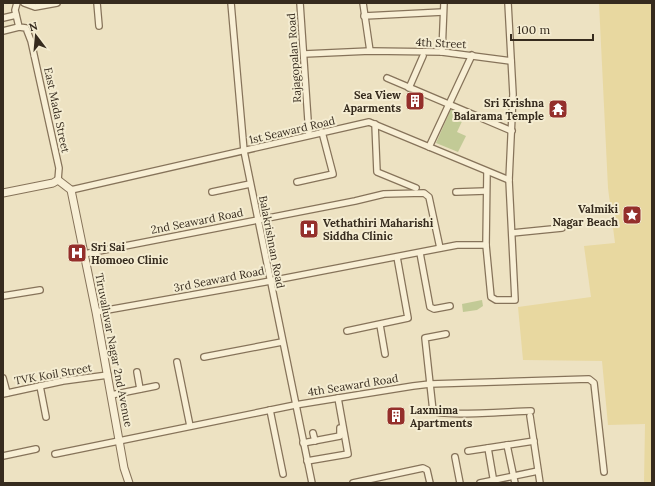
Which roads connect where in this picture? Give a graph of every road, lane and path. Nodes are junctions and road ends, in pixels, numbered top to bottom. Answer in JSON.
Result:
{"nodes":[{"id":1,"x":17,"y":3,"type":"edge"},
{"id":2,"x":24,"y":3,"type":"edge"},
{"id":3,"x":57,"y":3,"type":"edge"},
{"id":4,"x":97,"y":3,"type":"edge"},
{"id":5,"x":231,"y":3,"type":"edge"},
{"id":6,"x":300,"y":3,"type":"edge"},
{"id":7,"x":363,"y":3,"type":"edge"},
{"id":8,"x":444,"y":3,"type":"edge"},
{"id":9,"x":508,"y":3,"type":"edge"},
{"id":10,"x":443,"y":12,"type":"junction"},
{"id":11,"x":16,"y":15,"type":"junction"},
{"id":12,"x":364,"y":16,"type":"junction"},
{"id":13,"x":3,"y":18,"type":"edge"},
{"id":14,"x":99,"y":26,"type":"dead end"},
{"id":15,"x":19,"y":27,"type":"junction"},
{"id":16,"x":3,"y":31,"type":"edge"},
{"id":17,"x":370,"y":51,"type":"junction"},
{"id":18,"x":442,"y":52,"type":"junction"},
{"id":19,"x":304,"y":54,"type":"junction"},
{"id":20,"x":472,"y":55,"type":"junction"},
{"id":21,"x":424,"y":56,"type":"dead end"},
{"id":22,"x":511,"y":61,"type":"junction"},
{"id":23,"x":387,"y":78,"type":"dead end"},
{"id":24,"x":409,"y":88,"type":"junction"},
{"id":25,"x":448,"y":105,"type":"junction"},
{"id":26,"x":375,"y":124,"type":"junction"},
{"id":27,"x":512,"y":131,"type":"junction"},
{"id":28,"x":322,"y":132,"type":"junction"},
{"id":29,"x":309,"y":135,"type":"junction"},
{"id":30,"x":429,"y":147,"type":"junction"},
{"id":31,"x":244,"y":151,"type":"junction"},
{"id":32,"x":488,"y":172,"type":"junction"},
{"id":33,"x":58,"y":180,"type":"junction"},
{"id":34,"x":509,"y":180,"type":"junction"},
{"id":35,"x":297,"y":182,"type":"dead end"},
{"id":36,"x":250,"y":184,"type":"junction"},
{"id":37,"x":416,"y":188,"type":"dead end"},
{"id":38,"x":71,"y":190,"type":"junction"},
{"id":39,"x":486,"y":191,"type":"junction"},
{"id":40,"x":212,"y":192,"type":"dead end"},
{"id":41,"x":456,"y":192,"type":"dead end"},
{"id":42,"x":3,"y":193,"type":"edge"},
{"id":43,"x":257,"y":220,"type":"junction"},
{"id":44,"x":562,"y":228,"type":"dead end"},
{"id":45,"x":512,"y":233,"type":"junction"},
{"id":46,"x":486,"y":245,"type":"junction"},
{"id":47,"x":440,"y":248,"type":"junction"},
{"id":48,"x":420,"y":253,"type":"junction"},
{"id":49,"x":84,"y":254,"type":"junction"},
{"id":50,"x":397,"y":257,"type":"junction"},
{"id":51,"x":269,"y":280,"type":"junction"},
{"id":52,"x":40,"y":290,"type":"dead end"},
{"id":53,"x":3,"y":296,"type":"edge"},
{"id":54,"x":450,"y":306,"type":"dead end"},
{"id":55,"x":96,"y":312,"type":"junction"},
{"id":56,"x":380,"y":325,"type":"junction"},
{"id":57,"x":347,"y":331,"type":"dead end"},
{"id":58,"x":446,"y":334,"type":"dead end"},
{"id":59,"x":282,"y":342,"type":"junction"},
{"id":60,"x":385,"y":354,"type":"dead end"},
{"id":61,"x":204,"y":357,"type":"dead end"},
{"id":62,"x":176,"y":362,"type":"dead end"},
{"id":63,"x":137,"y":372,"type":"dead end"},
{"id":64,"x":108,"y":374,"type":"junction"},
{"id":65,"x":3,"y":378,"type":"edge"},
{"id":66,"x":430,"y":384,"type":"junction"},
{"id":67,"x":40,"y":386,"type":"junction"},
{"id":68,"x":156,"y":386,"type":"dead end"},
{"id":69,"x":140,"y":389,"type":"junction"},
{"id":70,"x":5,"y":394,"type":"edge"},
{"id":71,"x":111,"y":394,"type":"junction"},
{"id":72,"x":336,"y":399,"type":"junction"},
{"id":73,"x":295,"y":405,"type":"junction"},
{"id":74,"x":270,"y":410,"type":"junction"},
{"id":75,"x":46,"y":417,"type":"dead end"},
{"id":76,"x":190,"y":426,"type":"junction"},
{"id":77,"x":313,"y":433,"type":"dead end"},
{"id":78,"x":534,"y":440,"type":"junction"},
{"id":79,"x":119,"y":441,"type":"junction"},
{"id":80,"x":315,"y":441,"type":"junction"},
{"id":81,"x":303,"y":443,"type":"junction"},
{"id":82,"x":507,"y":445,"type":"junction"},
{"id":83,"x":488,"y":448,"type":"junction"},
{"id":84,"x":36,"y":449,"type":"dead end"},
{"id":85,"x":468,"y":451,"type":"dead end"},
{"id":86,"x":55,"y":454,"type":"dead end"},
{"id":87,"x":3,"y":456,"type":"edge"},
{"id":88,"x":455,"y":457,"type":"dead end"},
{"id":89,"x":307,"y":462,"type":"junction"},
{"id":90,"x":538,"y":471,"type":"junction"},
{"id":91,"x":604,"y":472,"type":"dead end"},
{"id":92,"x":283,"y":474,"type":"dead end"},
{"id":93,"x":514,"y":476,"type":"junction"},
{"id":94,"x":494,"y":482,"type":"edge"},
{"id":95,"x":129,"y":483,"type":"edge"},
{"id":96,"x":312,"y":483,"type":"edge"},
{"id":97,"x":354,"y":483,"type":"edge"},
{"id":98,"x":430,"y":483,"type":"edge"},
{"id":99,"x":460,"y":483,"type":"edge"},
{"id":100,"x":480,"y":483,"type":"edge"},
{"id":101,"x":515,"y":483,"type":"edge"},
{"id":102,"x":540,"y":483,"type":"edge"}],
"edges":[{"from":1,"to":11,"type":"street","name":"East Mada Street"},
{"from":2,"to":3,"type":"street"},
{"from":4,"to":14,"type":"street"},
{"from":5,"to":31,"type":"street","name":"Balakrishnan Road"},
{"from":6,"to":19,"type":"street","name":"Rajagopalan Road"},
{"from":7,"to":12,"type":"street"},
{"from":8,"to":10,"type":"street"},
{"from":9,"to":22,"type":"street"},
{"from":10,"to":12,"type":"street"},
{"from":10,"to":18,"type":"street"},
{"from":11,"to":13,"type":"street"},
{"from":11,"to":15,"type":"street","name":"East Mada Street"},
{"from":12,"to":17,"type":"street"},
{"from":15,"to":16,"type":"street"},
{"from":15,"to":33,"type":"street","name":"East Mada Street"},
{"from":17,"to":18,"type":"street","name":"4th Street"},
{"from":17,"to":19,"type":"street","name":"4th Street"},
{"from":18,"to":20,"type":"street","name":"4th Street"},
{"from":19,"to":29,"type":"street","name":"Rajagopalan Road"},
{"from":20,"to":22,"type":"street","name":"4th Street"},
{"from":20,"to":25,"type":"street"},
{"from":21,"to":24,"type":"street"},
{"from":22,"to":27,"type":"street"},
{"from":23,"to":24,"type":"street"},
{"from":24,"to":25,"type":"street"},
{"from":25,"to":27,"type":"street"},
{"from":25,"to":30,"type":"street"},
{"from":26,"to":28,"type":"street","name":"1st Seaward Road"},
{"from":26,"to":30,"type":"street","name":"1st Seaward Road"},
{"from":26,"to":37,"type":"street"},
{"from":27,"to":34,"type":"street"},
{"from":28,"to":29,"type":"street","name":"1st Seaward Road"},
{"from":28,"to":35,"type":"street"},
{"from":29,"to":31,"type":"street","name":"1st Seaward Road"},
{"from":30,"to":32,"type":"street","name":"1st Seaward Road"},
{"from":31,"to":36,"type":"street","name":"Balakrishnan Road"},
{"from":31,"to":38,"type":"street","name":"1st Seaward Road"},
{"from":32,"to":34,"type":"street","name":"1st Seaward Road"},
{"from":32,"to":39,"type":"street"},
{"from":33,"to":38,"type":"street"},
{"from":33,"to":42,"type":"street"},
{"from":34,"to":45,"type":"street"},
{"from":36,"to":40,"type":"street"},
{"from":36,"to":43,"type":"street","name":"Balakrishnan Road"},
{"from":38,"to":49,"type":"street","name":"Tiruvalluvar Nagar 2nd Avenue"},
{"from":39,"to":41,"type":"street"},
{"from":39,"to":46,"type":"street"},
{"from":43,"to":47,"type":"street","name":"2nd Seaward Road"},
{"from":43,"to":49,"type":"street","name":"2nd Seaward Road"},
{"from":43,"to":51,"type":"street","name":"Balakrishnan Road"},
{"from":44,"to":45,"type":"street"},
{"from":45,"to":46,"type":"street"},
{"from":46,"to":47,"type":"street","name":"3rd Seaward Road"},
{"from":47,"to":48,"type":"street","name":"3rd Seaward Road"},
{"from":48,"to":50,"type":"street","name":"3rd Seaward Road"},
{"from":48,"to":54,"type":"street"},
{"from":49,"to":55,"type":"street","name":"Tiruvalluvar Nagar 2nd Avenue"},
{"from":50,"to":51,"type":"street","name":"3rd Seaward Road"},
{"from":50,"to":56,"type":"street"},
{"from":51,"to":55,"type":"street","name":"3rd Seaward Road"},
{"from":51,"to":59,"type":"street","name":"Balakrishnan Road"},
{"from":52,"to":53,"type":"street"},
{"from":55,"to":64,"type":"street","name":"Tiruvalluvar Nagar 2nd Avenue"},
{"from":56,"to":57,"type":"street"},
{"from":56,"to":60,"type":"street"},
{"from":58,"to":66,"type":"street"},
{"from":59,"to":61,"type":"street"},
{"from":59,"to":73,"type":"street","name":"Balakrishnan Road"},
{"from":62,"to":76,"type":"street"},
{"from":63,"to":69,"type":"street"},
{"from":64,"to":67,"type":"street","name":"TVK Koil Street"},
{"from":64,"to":71,"type":"street","name":"Tiruvalluvar Nagar 2nd Avenue"},
{"from":65,"to":70,"type":"street"},
{"from":66,"to":72,"type":"street","name":"4th Seaward Road"},
{"from":66,"to":78,"type":"street"},
{"from":66,"to":91,"type":"street","name":"4th Seaward Road"},
{"from":67,"to":70,"type":"street","name":"TVK Koil Street"},
{"from":67,"to":75,"type":"street"},
{"from":68,"to":69,"type":"street"},
{"from":69,"to":71,"type":"street"},
{"from":71,"to":79,"type":"street","name":"Tiruvalluvar Nagar 2nd Avenue"},
{"from":72,"to":73,"type":"street","name":"4th Seaward Road"},
{"from":72,"to":80,"type":"street"},
{"from":72,"to":89,"type":"street"},
{"from":73,"to":74,"type":"street","name":"4th Seaward Road"},
{"from":73,"to":81,"type":"street","name":"Balakrishnan Road"},
{"from":74,"to":76,"type":"street","name":"4th Seaward Road"},
{"from":74,"to":92,"type":"street"},
{"from":76,"to":79,"type":"street","name":"4th Seaward Road"},
{"from":77,"to":80,"type":"street"},
{"from":78,"to":82,"type":"street"},
{"from":78,"to":90,"type":"street"},
{"from":79,"to":86,"type":"street","name":"4th Seaward Road"},
{"from":79,"to":95,"type":"street","name":"Tiruvalluvar Nagar 2nd Avenue"},
{"from":80,"to":81,"type":"street"},
{"from":81,"to":89,"type":"street","name":"Balakrishnan Road"},
{"from":82,"to":83,"type":"street"},
{"from":82,"to":93,"type":"street"},
{"from":83,"to":85,"type":"street"},
{"from":83,"to":94,"type":"street"},
{"from":84,"to":87,"type":"street"},
{"from":88,"to":99,"type":"street"},
{"from":89,"to":96,"type":"street","name":"Balakrishnan Road"},
{"from":90,"to":93,"type":"street"},
{"from":90,"to":102,"type":"street"},
{"from":93,"to":94,"type":"street"},
{"from":93,"to":101,"type":"street"},
{"from":94,"to":100,"type":"street"},
{"from":97,"to":98,"type":"street"}]}
